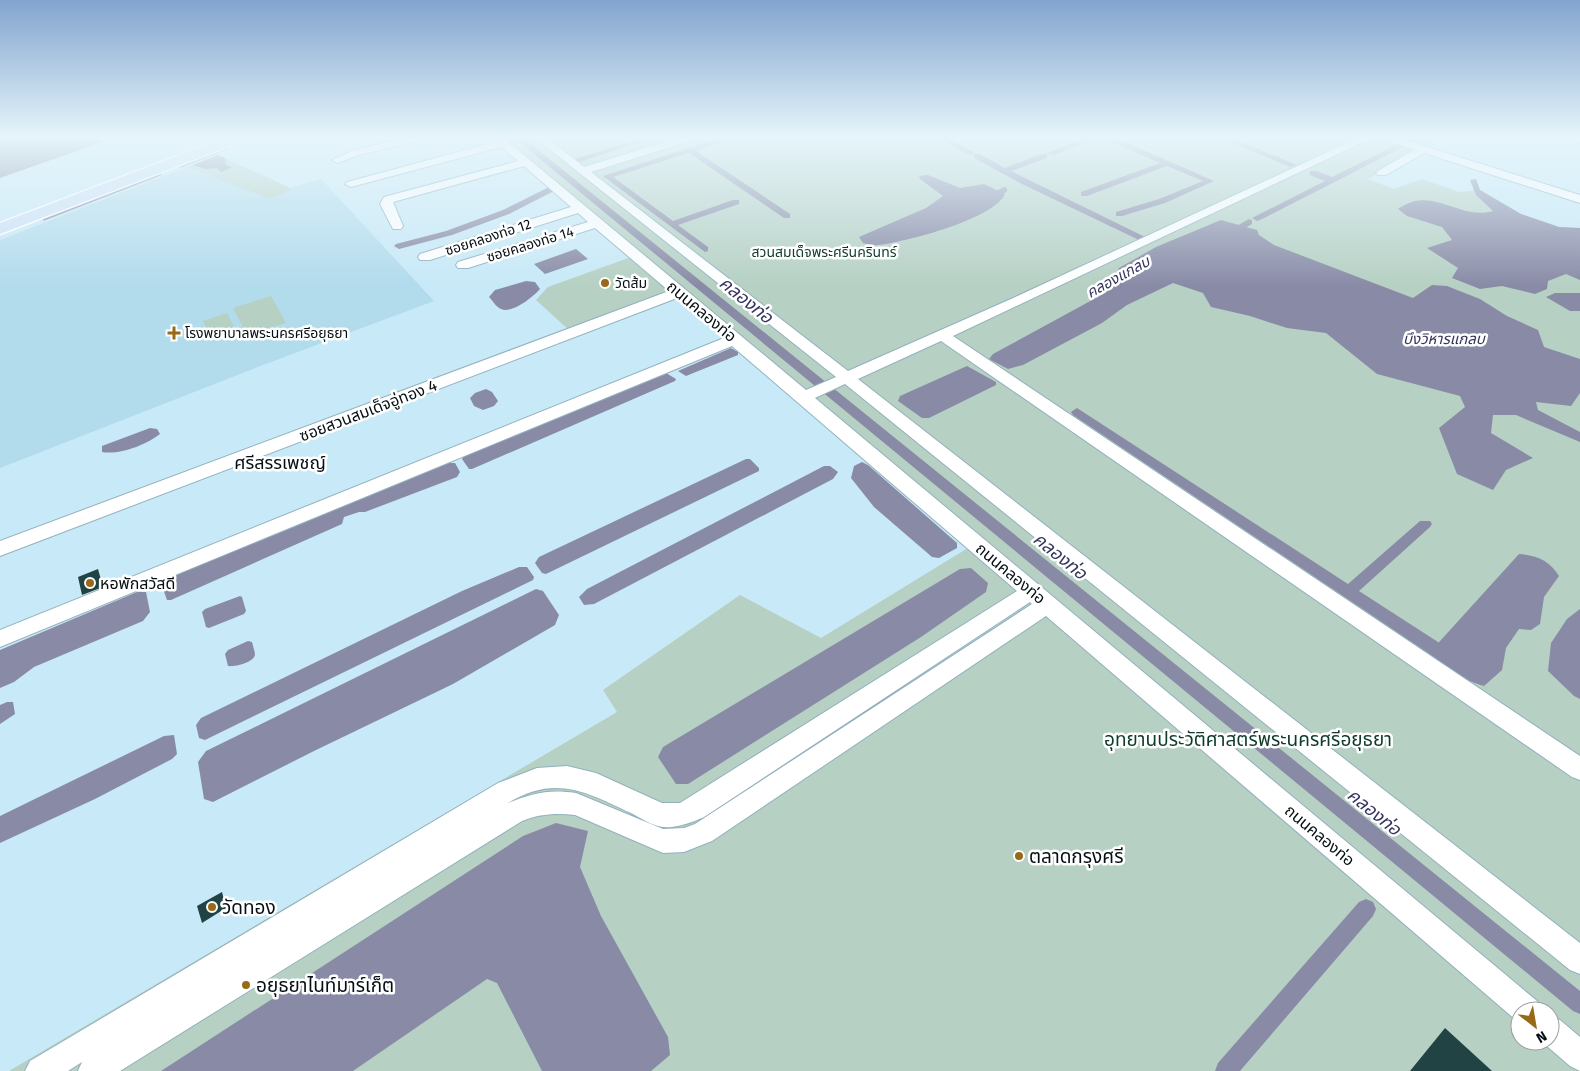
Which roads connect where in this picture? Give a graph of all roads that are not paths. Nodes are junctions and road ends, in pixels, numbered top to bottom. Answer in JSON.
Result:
{"nodes":[{"id":1,"x":112,"y":186,"type":"edge"},
{"id":2,"x":438,"y":186,"type":"edge"},
{"id":3,"x":554,"y":186,"type":"edge"},
{"id":4,"x":601,"y":186,"type":"edge"},
{"id":5,"x":1263,"y":186,"type":"edge"},
{"id":6,"x":1539,"y":186,"type":"edge"},
{"id":7,"x":1580,"y":199,"type":"edge"},
{"id":8,"x":580,"y":208,"type":"junction"},
{"id":9,"x":598,"y":223,"type":"junction"},
{"id":10,"x":397,"y":226,"type":"dead end"},
{"id":11,"x":0,"y":229,"type":"edge"},
{"id":12,"x":425,"y":257,"type":"dead end"},
{"id":13,"x":463,"y":266,"type":"dead end"},
{"id":14,"x":680,"y":292,"type":"junction"},
{"id":15,"x":942,"y":335,"type":"junction"},
{"id":16,"x":735,"y":340,"type":"junction"},
{"id":17,"x":842,"y":380,"type":"junction"},
{"id":18,"x":809,"y":395,"type":"junction"},
{"id":19,"x":0,"y":548,"type":"edge"},
{"id":20,"x":1040,"y":598,"type":"junction"},
{"id":21,"x":0,"y":640,"type":"edge"},
{"id":22,"x":1580,"y":769,"type":"edge"},
{"id":23,"x":1580,"y":960,"type":"edge"},
{"id":24,"x":1515,"y":1001,"type":"edge"},
{"id":25,"x":1560,"y":1039,"type":"edge"},
{"id":26,"x":1580,"y":1056,"type":"edge"},
{"id":27,"x":40,"y":1071,"type":"edge"},
{"id":28,"x":93,"y":1071,"type":"edge"}],
"edges":[{"from":1,"to":11,"type":"main road"},
{"from":2,"to":10,"type":"street"},
{"from":3,"to":8,"type":"street","name":"ถนนคลองท่อ"},
{"from":4,"to":17,"type":"street"},
{"from":5,"to":15,"type":"street"},
{"from":6,"to":7,"type":"street"},
{"from":8,"to":9,"type":"street","name":"ถนนคลองท่อ"},
{"from":8,"to":12,"type":"street","name":"ซอยคลองท่อ 12"},
{"from":9,"to":13,"type":"street","name":"ซอยคลองท่อ 14"},
{"from":9,"to":14,"type":"street","name":"ถนนคลองท่อ"},
{"from":14,"to":16,"type":"street","name":"ถนนคลองท่อ"},
{"from":14,"to":19,"type":"street","name":"ซอยสวนสมเด็จอู่ทอง 4"},
{"from":15,"to":17,"type":"street"},
{"from":15,"to":22,"type":"street"},
{"from":16,"to":18,"type":"street","name":"ถนนคลองท่อ"},
{"from":16,"to":21,"type":"street"},
{"from":17,"to":18,"type":"street"},
{"from":17,"to":23,"type":"street"},
{"from":18,"to":20,"type":"street","name":"ถนนคลองท่อ"},
{"from":20,"to":24,"type":"street","name":"ถนนคลองท่อ"},
{"from":20,"to":27,"type":"street"},
{"from":20,"to":28,"type":"street"},
{"from":25,"to":26,"type":"street"}]}
